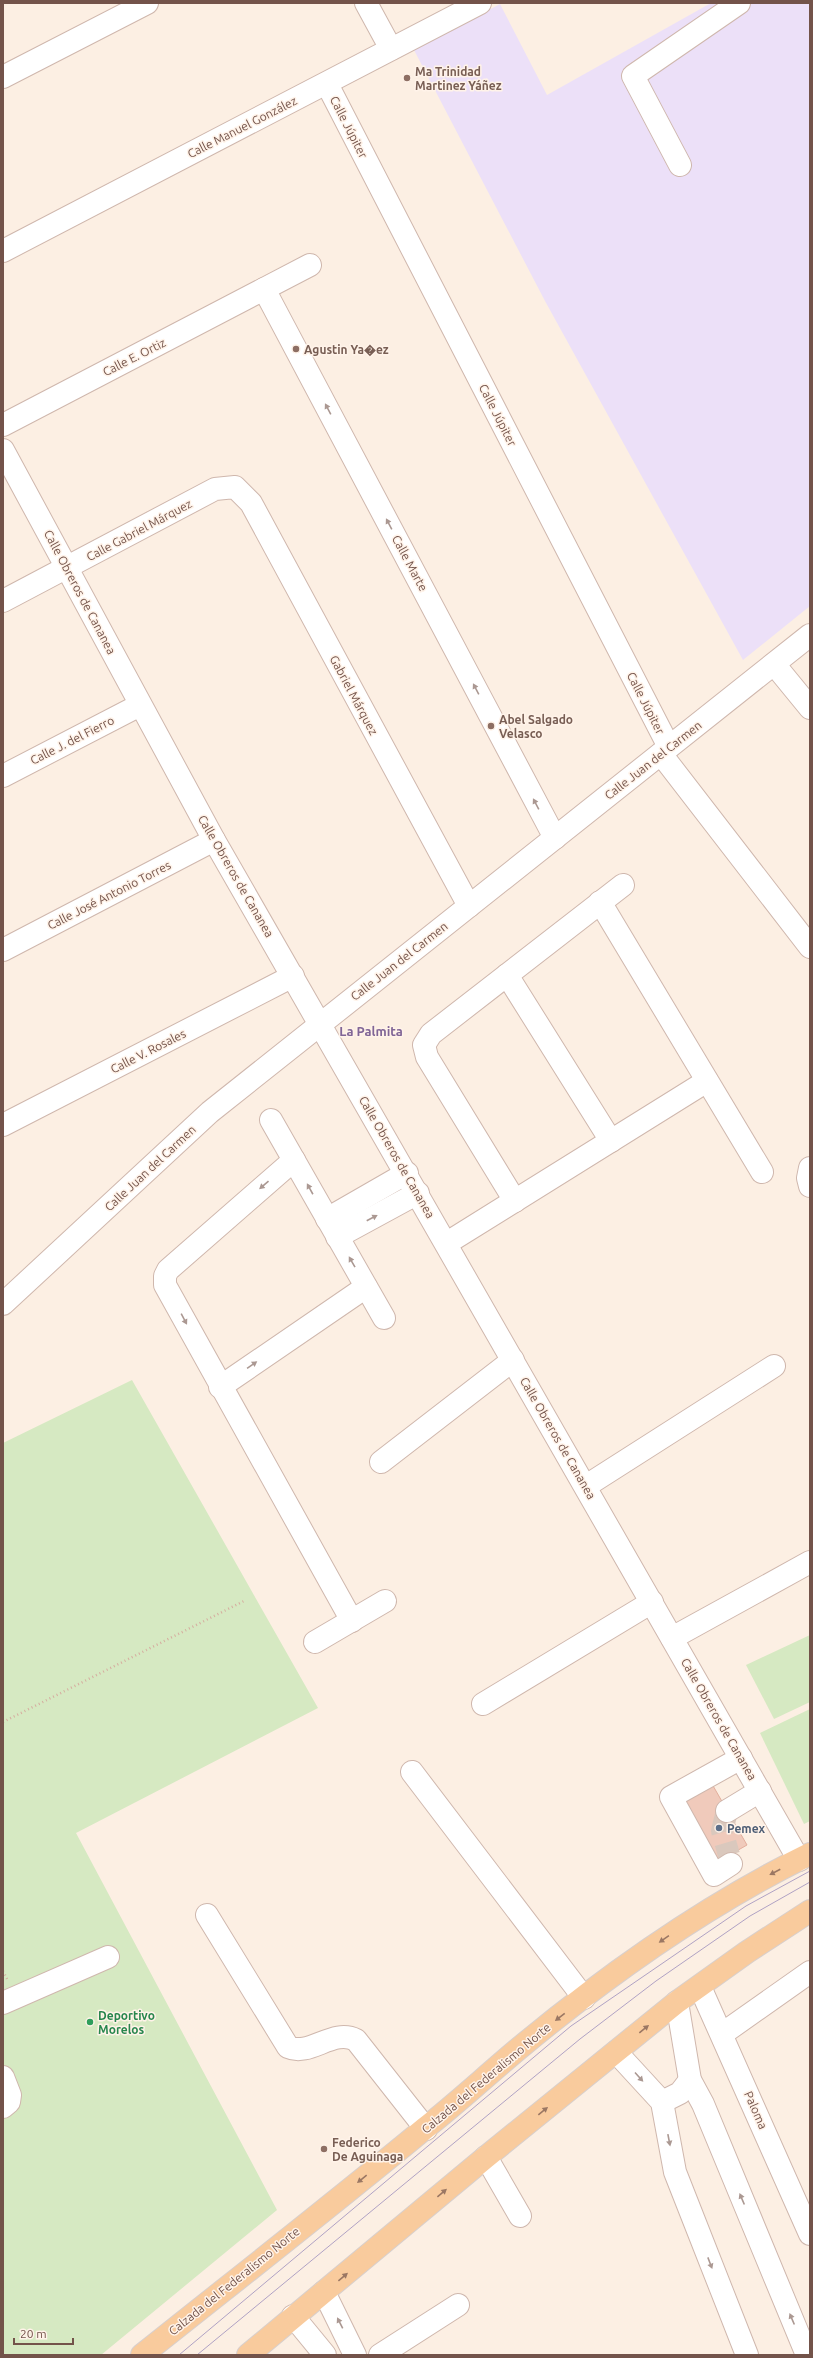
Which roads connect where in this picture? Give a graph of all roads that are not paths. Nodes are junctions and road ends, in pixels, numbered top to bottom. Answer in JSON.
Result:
{"nodes":[{"id":1,"x":147,"y":3,"type":"edge"},
{"id":2,"x":366,"y":3,"type":"edge"},
{"id":3,"x":480,"y":3,"type":"edge"},
{"id":4,"x":739,"y":3,"type":"edge"},
{"id":5,"x":391,"y":49,"type":"junction"},
{"id":6,"x":3,"y":77,"type":"edge"},
{"id":7,"x":327,"y":84,"type":"junction"},
{"id":8,"x":680,"y":165,"type":"dead end"},
{"id":9,"x":3,"y":251,"type":"edge"},
{"id":10,"x":310,"y":265,"type":"dead end"},
{"id":11,"x":264,"y":289,"type":"junction"},
{"id":12,"x":3,"y":425,"type":"edge"},
{"id":13,"x":3,"y":450,"type":"edge"},
{"id":14,"x":235,"y":487,"type":"joint"},
{"id":15,"x":68,"y":568,"type":"junction"},
{"id":16,"x":3,"y":601,"type":"edge"},
{"id":17,"x":810,"y":636,"type":"edge"},
{"id":18,"x":774,"y":664,"type":"junction"},
{"id":19,"x":140,"y":705,"type":"junction"},
{"id":20,"x":810,"y":708,"type":"edge"},
{"id":21,"x":665,"y":750,"type":"junction"},
{"id":22,"x":3,"y":776,"type":"edge"},
{"id":23,"x":555,"y":838,"type":"junction"},
{"id":24,"x":214,"y":840,"type":"junction"},
{"id":25,"x":623,"y":885,"type":"dead end"},
{"id":26,"x":600,"y":902,"type":"junction"},
{"id":27,"x":469,"y":906,"type":"junction"},
{"id":28,"x":810,"y":947,"type":"edge"},
{"id":29,"x":3,"y":950,"type":"edge"},
{"id":30,"x":507,"y":975,"type":"junction"},
{"id":31,"x":293,"y":976,"type":"junction"},
{"id":32,"x":321,"y":1024,"type":"junction"},
{"id":33,"x":707,"y":1081,"type":"junction"},
{"id":34,"x":271,"y":1120,"type":"dead end"},
{"id":35,"x":3,"y":1125,"type":"edge"},
{"id":36,"x":611,"y":1141,"type":"junction"},
{"id":37,"x":294,"y":1160,"type":"junction"},
{"id":38,"x":810,"y":1168,"type":"edge"},
{"id":39,"x":762,"y":1172,"type":"dead end"},
{"id":40,"x":407,"y":1173,"type":"junction"},
{"id":41,"x":810,"y":1186,"type":"edge"},
{"id":42,"x":418,"y":1193,"type":"junction"},
{"id":43,"x":515,"y":1201,"type":"junction"},
{"id":44,"x":332,"y":1228,"type":"junction"},
{"id":45,"x":447,"y":1243,"type":"junction"},
{"id":46,"x":366,"y":1287,"type":"junction"},
{"id":47,"x":3,"y":1304,"type":"edge"},
{"id":48,"x":384,"y":1318,"type":"dead end"},
{"id":49,"x":513,"y":1360,"type":"junction"},
{"id":50,"x":774,"y":1366,"type":"dead end"},
{"id":51,"x":220,"y":1387,"type":"junction"},
{"id":52,"x":381,"y":1462,"type":"dead end"},
{"id":53,"x":586,"y":1486,"type":"junction"},
{"id":54,"x":810,"y":1562,"type":"edge"},
{"id":55,"x":385,"y":1601,"type":"dead end"},
{"id":56,"x":652,"y":1602,"type":"junction"},
{"id":57,"x":352,"y":1620,"type":"junction"},
{"id":58,"x":672,"y":1638,"type":"junction"},
{"id":59,"x":315,"y":1642,"type":"dead end"},
{"id":60,"x":483,"y":1704,"type":"dead end"},
{"id":61,"x":741,"y":1758,"type":"junction"},
{"id":62,"x":412,"y":1772,"type":"dead end"},
{"id":63,"x":760,"y":1791,"type":"junction"},
{"id":64,"x":728,"y":1811,"type":"tunnel mouth"},
{"id":65,"x":805,"y":1857,"type":"edge"},
{"id":66,"x":741,"y":1891,"type":"junction"},
{"id":67,"x":810,"y":1911,"type":"edge"},
{"id":68,"x":207,"y":1915,"type":"dead end"},
{"id":69,"x":108,"y":1957,"type":"dead end"},
{"id":70,"x":810,"y":1972,"type":"edge"},
{"id":71,"x":700,"y":1987,"type":"junction"},
{"id":72,"x":584,"y":1998,"type":"junction"},
{"id":73,"x":677,"y":2002,"type":"junction"},
{"id":74,"x":3,"y":2003,"type":"edge"},
{"id":75,"x":722,"y":2034,"type":"junction"},
{"id":76,"x":616,"y":2052,"type":"junction"},
{"id":77,"x":3,"y":2077,"type":"edge"},
{"id":78,"x":690,"y":2080,"type":"junction"},
{"id":79,"x":662,"y":2102,"type":"junction"},
{"id":80,"x":3,"y":2107,"type":"edge"},
{"id":81,"x":426,"y":2129,"type":"junction"},
{"id":82,"x":486,"y":2157,"type":"junction"},
{"id":83,"x":520,"y":2216,"type":"dead end"},
{"id":84,"x":810,"y":2234,"type":"edge"},
{"id":85,"x":324,"y":2292,"type":"junction"},
{"id":86,"x":458,"y":2306,"type":"dead end"},
{"id":87,"x":293,"y":2316,"type":"junction"},
{"id":88,"x":142,"y":2355,"type":"edge"},
{"id":89,"x":248,"y":2355,"type":"edge"},
{"id":90,"x":325,"y":2355,"type":"edge"},
{"id":91,"x":355,"y":2355,"type":"edge"},
{"id":92,"x":380,"y":2355,"type":"edge"},
{"id":93,"x":747,"y":2355,"type":"edge"},
{"id":94,"x":807,"y":2355,"type":"edge"}],
"edges":[{"from":1,"to":6,"type":"street"},
{"from":2,"to":5,"type":"street"},
{"from":3,"to":5,"type":"street","name":"Calle Manuel González"},
{"from":4,"to":8,"type":"street"},
{"from":5,"to":7,"type":"street","name":"Calle Manuel González"},
{"from":7,"to":9,"type":"street","name":"Calle Manuel González"},
{"from":7,"to":21,"type":"street","name":"Calle Júpiter"},
{"from":10,"to":11,"type":"street","name":"Calle E. Ortiz"},
{"from":11,"to":12,"type":"street","name":"Calle E. Ortiz"},
{"from":23,"to":11,"type":"street","name":"Calle Marte","one_way":true},
{"from":13,"to":15,"type":"street","name":"Calle Obreros de Cananea"},
{"from":14,"to":15,"type":"street","name":"Calle Gabriel Márquez"},
{"from":14,"to":27,"type":"street","name":"Gabriel Márquez"},
{"from":15,"to":16,"type":"street","name":"Calle Gabriel Márquez"},
{"from":15,"to":19,"type":"street","name":"Calle Obreros de Cananea"},
{"from":17,"to":18,"type":"street","name":"Calle Juan del Carmen"},
{"from":18,"to":20,"type":"street"},
{"from":18,"to":21,"type":"street","name":"Calle Juan del Carmen"},
{"from":19,"to":22,"type":"street","name":"Calle J. del Fierro"},
{"from":19,"to":24,"type":"street","name":"Calle Obreros de Cananea"},
{"from":21,"to":23,"type":"street","name":"Calle Juan del Carmen"},
{"from":21,"to":28,"type":"street","name":"Calle Júpiter"},
{"from":23,"to":27,"type":"street","name":"Calle Juan del Carmen"},
{"from":24,"to":29,"type":"street","name":"Calle José Antonio Torres"},
{"from":24,"to":31,"type":"street","name":"Calle Obreros de Cananea"},
{"from":25,"to":26,"type":"street"},
{"from":26,"to":30,"type":"street"},
{"from":26,"to":33,"type":"street"},
{"from":27,"to":32,"type":"street","name":"Calle Juan del Carmen"},
{"from":30,"to":36,"type":"street"},
{"from":30,"to":43,"type":"street"},
{"from":31,"to":32,"type":"street","name":"Calle Obreros de Cananea"},
{"from":31,"to":35,"type":"street","name":"Calle V. Rosales"},
{"from":32,"to":40,"type":"street","name":"Calle Obreros de Cananea"},
{"from":32,"to":47,"type":"street","name":"Calle Juan del Carmen"},
{"from":33,"to":36,"type":"street"},
{"from":33,"to":39,"type":"street"},
{"from":34,"to":37,"type":"street"},
{"from":36,"to":43,"type":"street"},
{"from":44,"to":37,"type":"street","one_way":true},
{"from":37,"to":51,"type":"street","one_way":true},
{"from":38,"to":41,"type":"street"},
{"from":40,"to":42,"type":"street","name":"Calle Obreros de Cananea"},
{"from":40,"to":44,"type":"street"},
{"from":44,"to":42,"type":"street","one_way":true},
{"from":42,"to":45,"type":"street","name":"Calle Obreros de Cananea"},
{"from":43,"to":45,"type":"street"},
{"from":46,"to":44,"type":"street","one_way":true},
{"from":45,"to":49,"type":"street","name":"Calle Obreros de Cananea"},
{"from":46,"to":48,"type":"street"},
{"from":51,"to":46,"type":"street","one_way":true},
{"from":49,"to":52,"type":"street"},
{"from":49,"to":53,"type":"street","name":"Calle Obreros de Cananea"},
{"from":50,"to":53,"type":"street"},
{"from":51,"to":57,"type":"street"},
{"from":53,"to":56,"type":"street","name":"Calle Obreros de Cananea"},
{"from":54,"to":58,"type":"street"},
{"from":55,"to":57,"type":"street"},
{"from":56,"to":58,"type":"street","name":"Calle Obreros de Cananea"},
{"from":56,"to":60,"type":"street"},
{"from":57,"to":59,"type":"street"},
{"from":58,"to":61,"type":"street","name":"Calle Obreros de Cananea"},
{"from":61,"to":63,"type":"street","name":"Calle Obreros de Cananea"},
{"from":61,"to":66,"type":"street"},
{"from":62,"to":72,"type":"street"},
{"from":63,"to":64,"type":"street"},
{"from":63,"to":65,"type":"street","name":"Calle Obreros de Cananea"},
{"from":65,"to":66,"type":"main road","name":"Calzada del Federalismo Norte","one_way":true},
{"from":66,"to":72,"type":"main road","name":"Calzada del Federalismo Norte","one_way":true},
{"from":67,"to":71,"type":"main road"},
{"from":68,"to":81,"type":"street"},
{"from":69,"to":74,"type":"street"},
{"from":70,"to":75,"type":"street"},
{"from":71,"to":73,"type":"main road"},
{"from":71,"to":75,"type":"street","name":"Paloma"},
{"from":72,"to":81,"type":"main road","name":"Calzada del Federalismo Norte","one_way":true},
{"from":76,"to":73,"type":"main road","one_way":true},
{"from":73,"to":78,"type":"street"},
{"from":75,"to":84,"type":"street","name":"Paloma"},
{"from":76,"to":79,"type":"street","one_way":true},
{"from":82,"to":76,"type":"main road","one_way":true},
{"from":77,"to":80,"type":"street"},
{"from":78,"to":79,"type":"street"},
{"from":94,"to":78,"type":"street","one_way":true},
{"from":79,"to":93,"type":"street","one_way":true},
{"from":81,"to":88,"type":"main road","name":"Calzada del Federalismo Norte","one_way":true},
{"from":82,"to":83,"type":"street"},
{"from":85,"to":82,"type":"main road","one_way":true},
{"from":85,"to":87,"type":"main road"},
{"from":91,"to":85,"type":"street","one_way":true},
{"from":86,"to":92,"type":"street"},
{"from":87,"to":89,"type":"main road"},
{"from":87,"to":90,"type":"street"}]}
